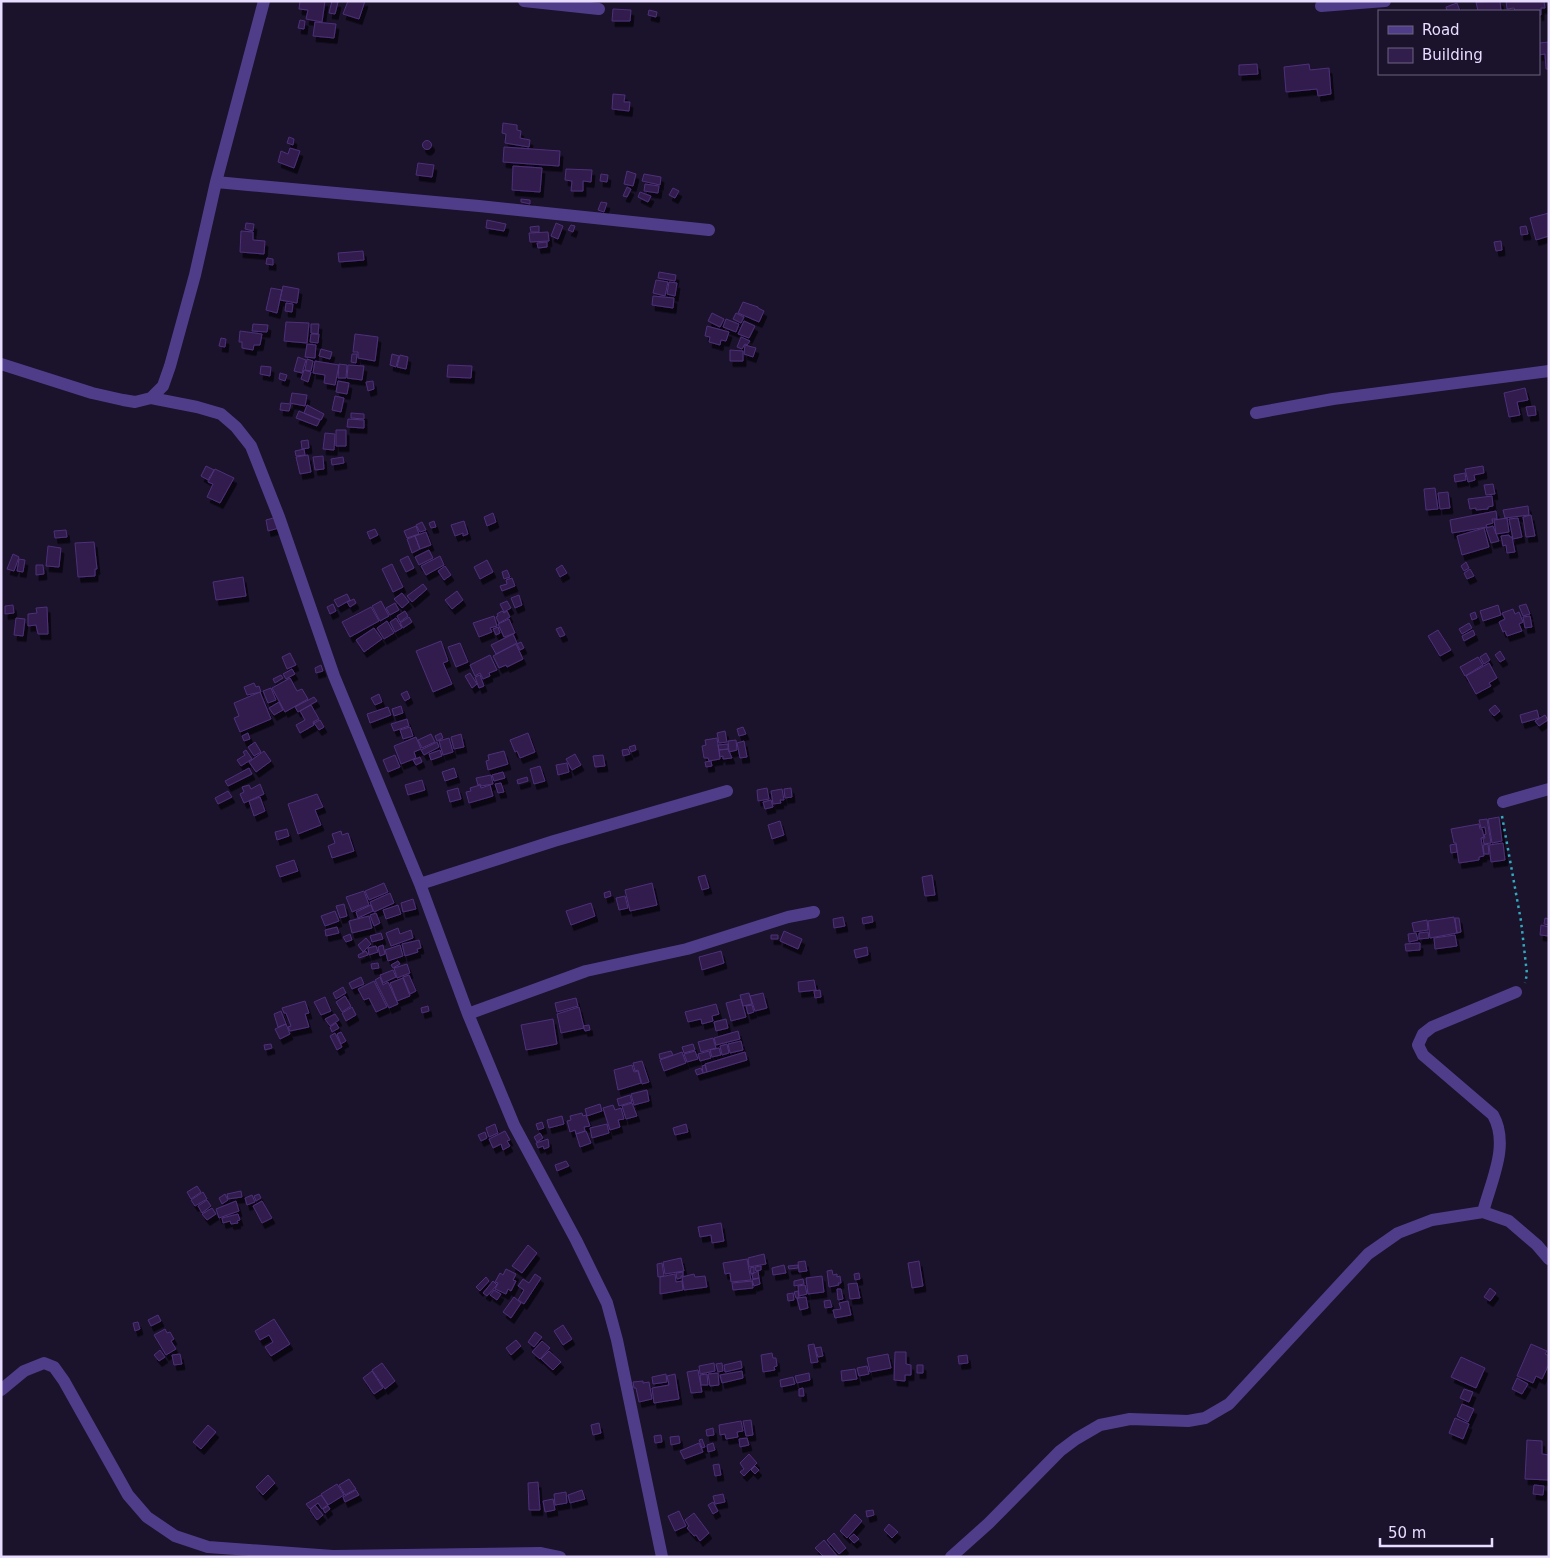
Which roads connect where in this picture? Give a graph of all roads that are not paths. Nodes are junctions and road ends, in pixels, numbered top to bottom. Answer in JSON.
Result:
{"nodes":[{"id":1,"x":264,"y":1,"type":"edge"},
{"id":2,"x":524,"y":1,"type":"edge"},
{"id":3,"x":1385,"y":1,"type":"edge"},
{"id":4,"x":1321,"y":6,"type":"dead end"},
{"id":5,"x":599,"y":9,"type":"dead end"},
{"id":6,"x":216,"y":182,"type":"junction"},
{"id":7,"x":709,"y":230,"type":"dead end"},
{"id":8,"x":1,"y":364,"type":"edge"},
{"id":9,"x":1549,"y":371,"type":"edge"},
{"id":10,"x":151,"y":398,"type":"junction"},
{"id":11,"x":1256,"y":413,"type":"dead end"},
{"id":12,"x":1549,"y":789,"type":"edge"},
{"id":13,"x":728,"y":791,"type":"dead end"},
{"id":14,"x":1503,"y":802,"type":"road end"},
{"id":15,"x":420,"y":884,"type":"junction"},
{"id":16,"x":814,"y":912,"type":"dead end"},
{"id":17,"x":1516,"y":992,"type":"road end"},
{"id":18,"x":468,"y":1014,"type":"junction"},
{"id":19,"x":1483,"y":1212,"type":"junction"},
{"id":20,"x":1549,"y":1259,"type":"edge"},
{"id":21,"x":1,"y":1390,"type":"edge"},
{"id":22,"x":560,"y":1557,"type":"edge"},
{"id":23,"x":662,"y":1557,"type":"edge"},
{"id":24,"x":951,"y":1557,"type":"edge"}],
"edges":[{"from":1,"to":6,"type":"street"},
{"from":2,"to":5,"type":"street"},
{"from":3,"to":4,"type":"street"},
{"from":6,"to":7,"type":"street"},
{"from":6,"to":10,"type":"street"},
{"from":8,"to":10,"type":"street"},
{"from":9,"to":11,"type":"street"},
{"from":10,"to":15,"type":"street"},
{"from":12,"to":14,"type":"street"},
{"from":13,"to":15,"type":"street"},
{"from":15,"to":18,"type":"street"},
{"from":16,"to":18,"type":"street"},
{"from":17,"to":19,"type":"street"},
{"from":18,"to":23,"type":"street"},
{"from":19,"to":20,"type":"street"},
{"from":19,"to":24,"type":"street"},
{"from":21,"to":22,"type":"street"}]}
